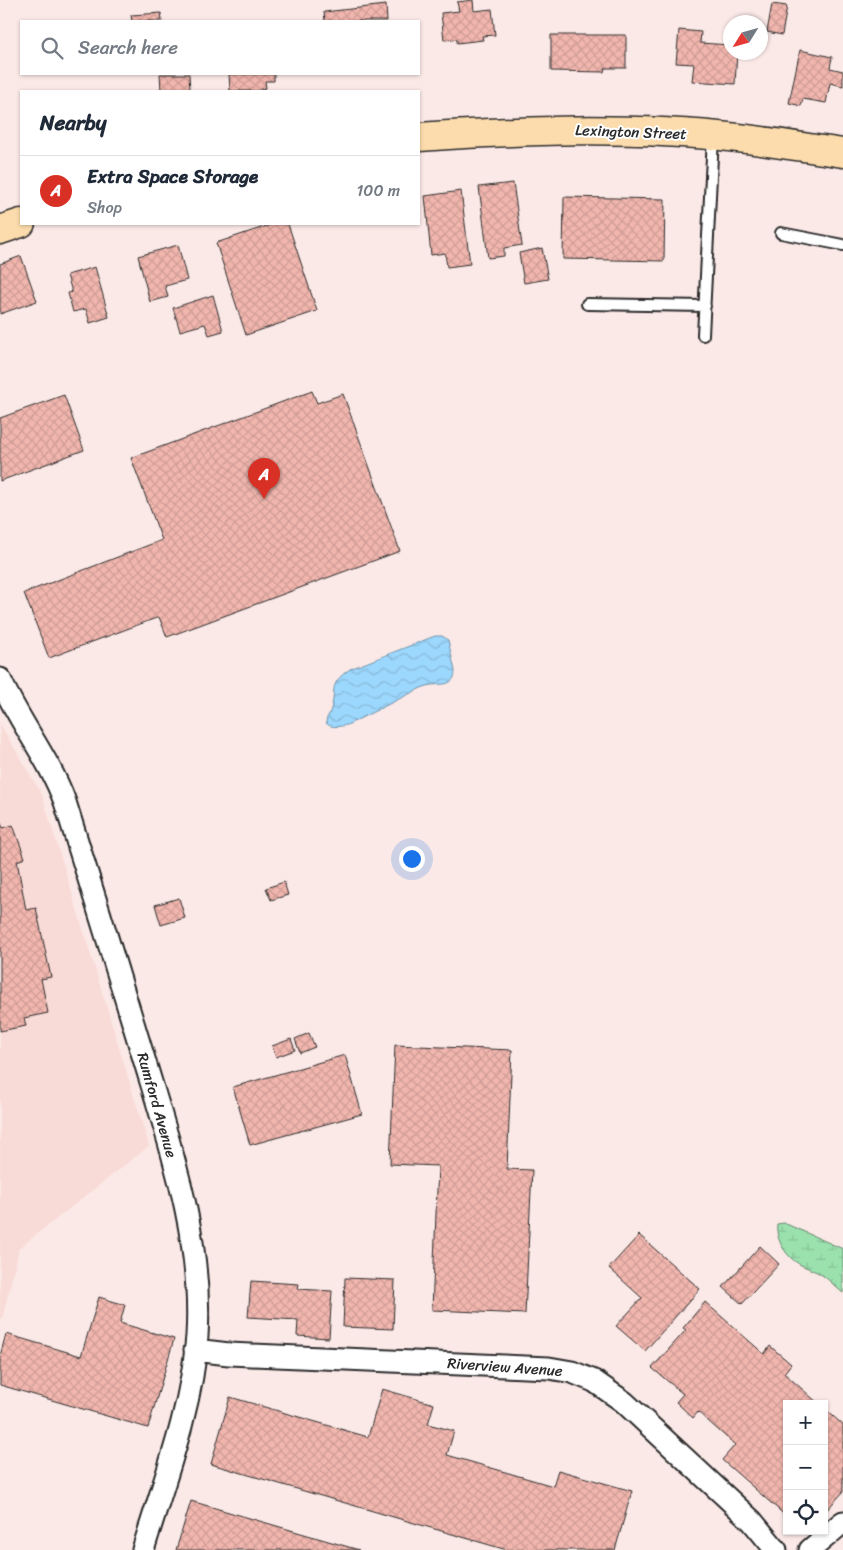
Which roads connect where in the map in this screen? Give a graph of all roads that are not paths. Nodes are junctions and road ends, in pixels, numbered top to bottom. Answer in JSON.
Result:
{"nodes":[{"id":1,"x":713,"y":136,"type":"junction"},
{"id":2,"x":420,"y":137,"type":"edge"},
{"id":3,"x":843,"y":153,"type":"edge"},
{"id":4,"x":20,"y":222,"type":"edge"},
{"id":5,"x":0,"y":230,"type":"edge"},
{"id":6,"x":781,"y":233,"type":"dead end"},
{"id":7,"x":843,"y":246,"type":"edge"},
{"id":8,"x":587,"y":304,"type":"dead end"},
{"id":9,"x":705,"y":306,"type":"junction"},
{"id":10,"x":703,"y":335,"type":"dead end"},
{"id":11,"x":0,"y":679,"type":"edge"},
{"id":12,"x":195,"y":1350,"type":"junction"},
{"id":13,"x":843,"y":1522,"type":"edge"},
{"id":14,"x":144,"y":1550,"type":"edge"},
{"id":15,"x":776,"y":1550,"type":"edge"},
{"id":16,"x":810,"y":1550,"type":"edge"}],
"edges":[{"from":1,"to":2,"type":"main road","name":"Lexington Street"},
{"from":1,"to":3,"type":"main road","name":"Lexington Street"},
{"from":1,"to":9,"type":"lane"},
{"from":4,"to":5,"type":"main road"},
{"from":6,"to":7,"type":"lane"},
{"from":8,"to":9,"type":"lane"},
{"from":9,"to":10,"type":"lane"},
{"from":11,"to":12,"type":"street","name":"Rumford Avenue"},
{"from":12,"to":14,"type":"street","name":"Rumford Avenue"},
{"from":12,"to":15,"type":"street","name":"Riverview Avenue"},
{"from":13,"to":16,"type":"street"}]}
